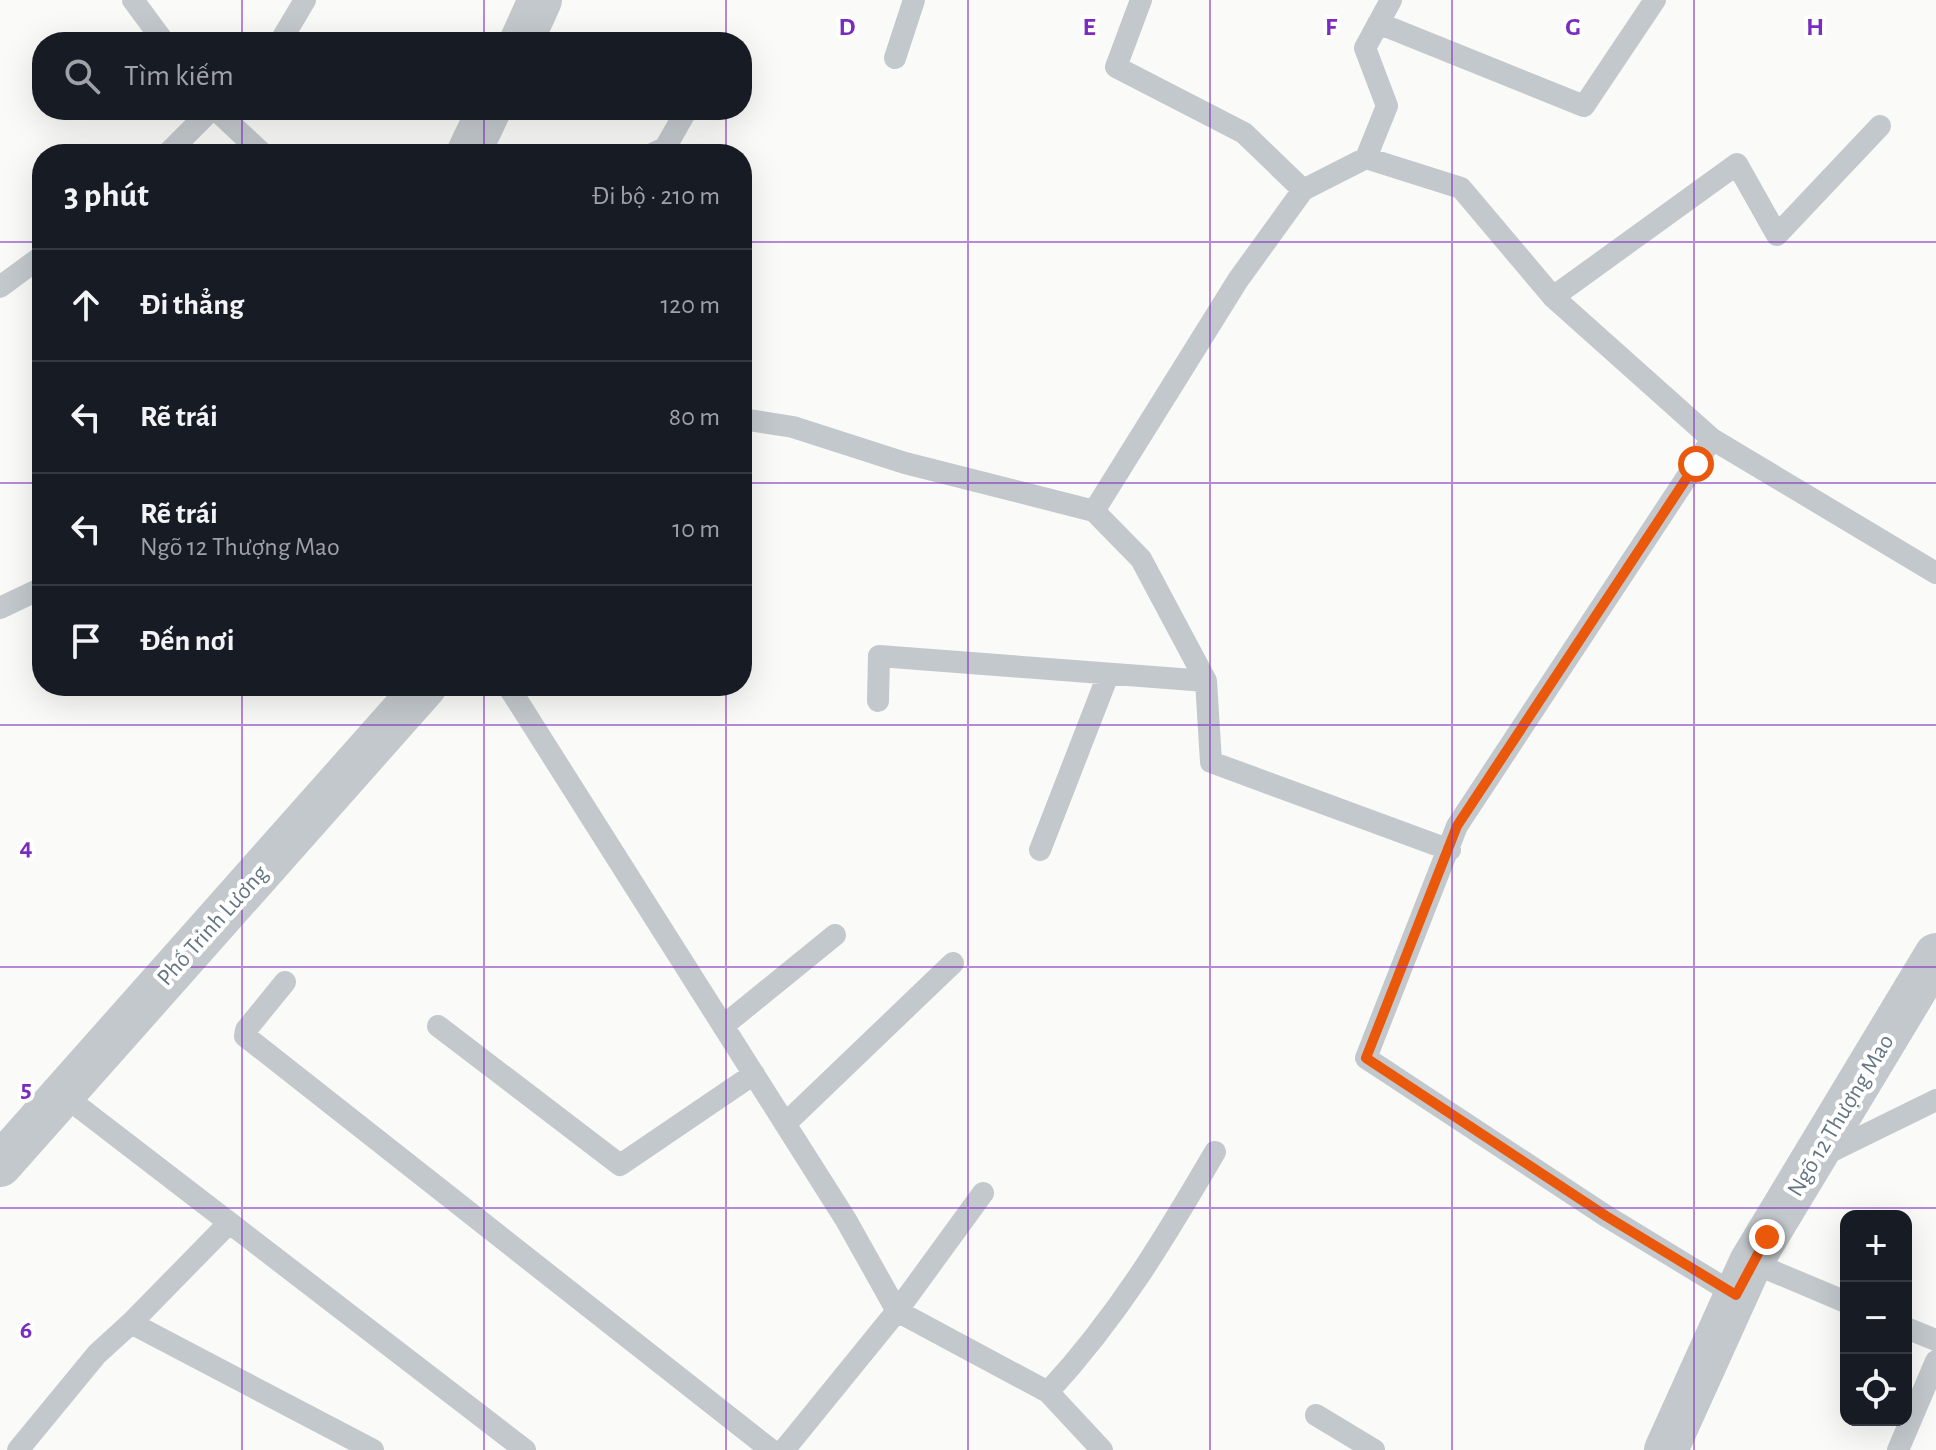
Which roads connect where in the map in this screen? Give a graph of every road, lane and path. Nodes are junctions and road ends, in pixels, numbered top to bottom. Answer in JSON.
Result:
{"nodes":[{"id":1,"x":133,"y":0,"type":"edge"},
{"id":2,"x":305,"y":0,"type":"edge"},
{"id":3,"x":540,"y":0,"type":"edge"},
{"id":4,"x":914,"y":0,"type":"edge"},
{"id":5,"x":1141,"y":0,"type":"edge"},
{"id":6,"x":1391,"y":0,"type":"edge"},
{"id":7,"x":1655,"y":0,"type":"edge"},
{"id":8,"x":1378,"y":23,"type":"junction"},
{"id":9,"x":157,"y":32,"type":"edge"},
{"id":10,"x":286,"y":32,"type":"edge"},
{"id":11,"x":526,"y":32,"type":"edge"},
{"id":12,"x":895,"y":58,"type":"dead end"},
{"id":13,"x":203,"y":120,"type":"edge"},
{"id":14,"x":224,"y":120,"type":"edge"},
{"id":15,"x":484,"y":120,"type":"edge"},
{"id":16,"x":681,"y":120,"type":"edge"},
{"id":17,"x":1880,"y":126,"type":"dead end"},
{"id":18,"x":177,"y":144,"type":"edge"},
{"id":19,"x":252,"y":144,"type":"edge"},
{"id":20,"x":473,"y":144,"type":"edge"},
{"id":21,"x":667,"y":144,"type":"edge"},
{"id":22,"x":1366,"y":158,"type":"junction"},
{"id":23,"x":1303,"y":190,"type":"junction"},
{"id":24,"x":32,"y":263,"type":"edge"},
{"id":25,"x":0,"y":287,"type":"edge"},
{"id":26,"x":1553,"y":297,"type":"junction"},
{"id":27,"x":752,"y":421,"type":"edge"},
{"id":28,"x":1712,"y":439,"type":"junction"},
{"id":29,"x":1094,"y":511,"type":"junction"},
{"id":30,"x":1936,"y":573,"type":"edge"},
{"id":31,"x":32,"y":593,"type":"edge"},
{"id":32,"x":0,"y":608,"type":"edge"},
{"id":33,"x":1108,"y":675,"type":"junction"},
{"id":34,"x":1206,"y":681,"type":"junction"},
{"id":35,"x":416,"y":696,"type":"edge"},
{"id":36,"x":514,"y":696,"type":"edge"},
{"id":37,"x":878,"y":701,"type":"dead end"},
{"id":38,"x":1040,"y":850,"type":"dead end"},
{"id":39,"x":1450,"y":850,"type":"junction"},
{"id":40,"x":835,"y":935,"type":"dead end"},
{"id":41,"x":1936,"y":955,"type":"edge"},
{"id":42,"x":953,"y":963,"type":"dead end"},
{"id":43,"x":285,"y":982,"type":"dead end"},
{"id":44,"x":438,"y":1026,"type":"dead end"},
{"id":45,"x":723,"y":1026,"type":"junction"},
{"id":46,"x":754,"y":1074,"type":"junction"},
{"id":47,"x":62,"y":1094,"type":"junction"},
{"id":48,"x":1936,"y":1100,"type":"edge"},
{"id":49,"x":785,"y":1124,"type":"junction"},
{"id":50,"x":6,"y":1146,"type":"edge"},
{"id":51,"x":1215,"y":1152,"type":"dead end"},
{"id":52,"x":1813,"y":1160,"type":"junction"},
{"id":53,"x":983,"y":1193,"type":"dead end"},
{"id":54,"x":229,"y":1223,"type":"junction"},
{"id":55,"x":1744,"y":1279,"type":"junction"},
{"id":56,"x":1840,"y":1301,"type":"edge"},
{"id":57,"x":897,"y":1311,"type":"junction"},
{"id":58,"x":131,"y":1323,"type":"junction"},
{"id":59,"x":1912,"y":1330,"type":"edge"},
{"id":60,"x":1936,"y":1340,"type":"edge"},
{"id":61,"x":1936,"y":1361,"type":"edge"},
{"id":62,"x":1048,"y":1392,"type":"junction"},
{"id":63,"x":1316,"y":1415,"type":"dead end"},
{"id":64,"x":18,"y":1450,"type":"edge"},
{"id":65,"x":373,"y":1450,"type":"edge"},
{"id":66,"x":525,"y":1450,"type":"edge"},
{"id":67,"x":771,"y":1450,"type":"edge"},
{"id":68,"x":784,"y":1450,"type":"edge"},
{"id":69,"x":1102,"y":1450,"type":"edge"},
{"id":70,"x":1374,"y":1450,"type":"edge"},
{"id":71,"x":1666,"y":1450,"type":"edge"},
{"id":72,"x":1898,"y":1450,"type":"edge"}],
"edges":[{"from":1,"to":9,"type":"lane"},
{"from":2,"to":10,"type":"lane"},
{"from":3,"to":11,"type":"street"},
{"from":4,"to":12,"type":"lane"},
{"from":5,"to":23,"type":"lane"},
{"from":6,"to":8,"type":"lane"},
{"from":7,"to":8,"type":"lane"},
{"from":8,"to":22,"type":"lane"},
{"from":13,"to":18,"type":"lane"},
{"from":14,"to":19,"type":"lane"},
{"from":15,"to":20,"type":"street"},
{"from":16,"to":21,"type":"lane"},
{"from":17,"to":26,"type":"lane"},
{"from":22,"to":23,"type":"lane"},
{"from":22,"to":26,"type":"lane"},
{"from":23,"to":29,"type":"lane"},
{"from":24,"to":25,"type":"lane"},
{"from":26,"to":28,"type":"lane"},
{"from":27,"to":29,"type":"lane"},
{"from":28,"to":30,"type":"lane"},
{"from":28,"to":39,"type":"lane"},
{"from":29,"to":34,"type":"lane"},
{"from":31,"to":32,"type":"lane"},
{"from":33,"to":34,"type":"lane"},
{"from":33,"to":37,"type":"lane"},
{"from":33,"to":38,"type":"lane"},
{"from":34,"to":39,"type":"lane"},
{"from":35,"to":47,"type":"street","name":"Phố Trinh Lương"},
{"from":36,"to":45,"type":"lane"},
{"from":39,"to":55,"type":"lane"},
{"from":40,"to":45,"type":"lane"},
{"from":41,"to":52,"type":"street","name":"Ngõ 12 Thượng Mao"},
{"from":42,"to":49,"type":"lane"},
{"from":43,"to":67,"type":"lane"},
{"from":44,"to":46,"type":"lane"},
{"from":45,"to":46,"type":"lane"},
{"from":46,"to":49,"type":"lane"},
{"from":47,"to":50,"type":"street","name":"Phố Trinh Lương"},
{"from":47,"to":54,"type":"lane"},
{"from":48,"to":52,"type":"lane"},
{"from":49,"to":57,"type":"lane"},
{"from":51,"to":62,"type":"lane"},
{"from":52,"to":55,"type":"street","name":"Ngõ 12 Thượng Mao"},
{"from":53,"to":57,"type":"lane"},
{"from":54,"to":58,"type":"lane"},
{"from":54,"to":66,"type":"lane"},
{"from":55,"to":56,"type":"lane"},
{"from":55,"to":71,"type":"street","name":"Ngõ 12 Thượng Mao"},
{"from":57,"to":62,"type":"lane"},
{"from":57,"to":68,"type":"lane"},
{"from":58,"to":64,"type":"lane"},
{"from":58,"to":65,"type":"lane"},
{"from":59,"to":60,"type":"lane"},
{"from":61,"to":72,"type":"lane"},
{"from":62,"to":69,"type":"lane"},
{"from":63,"to":70,"type":"lane"}]}
